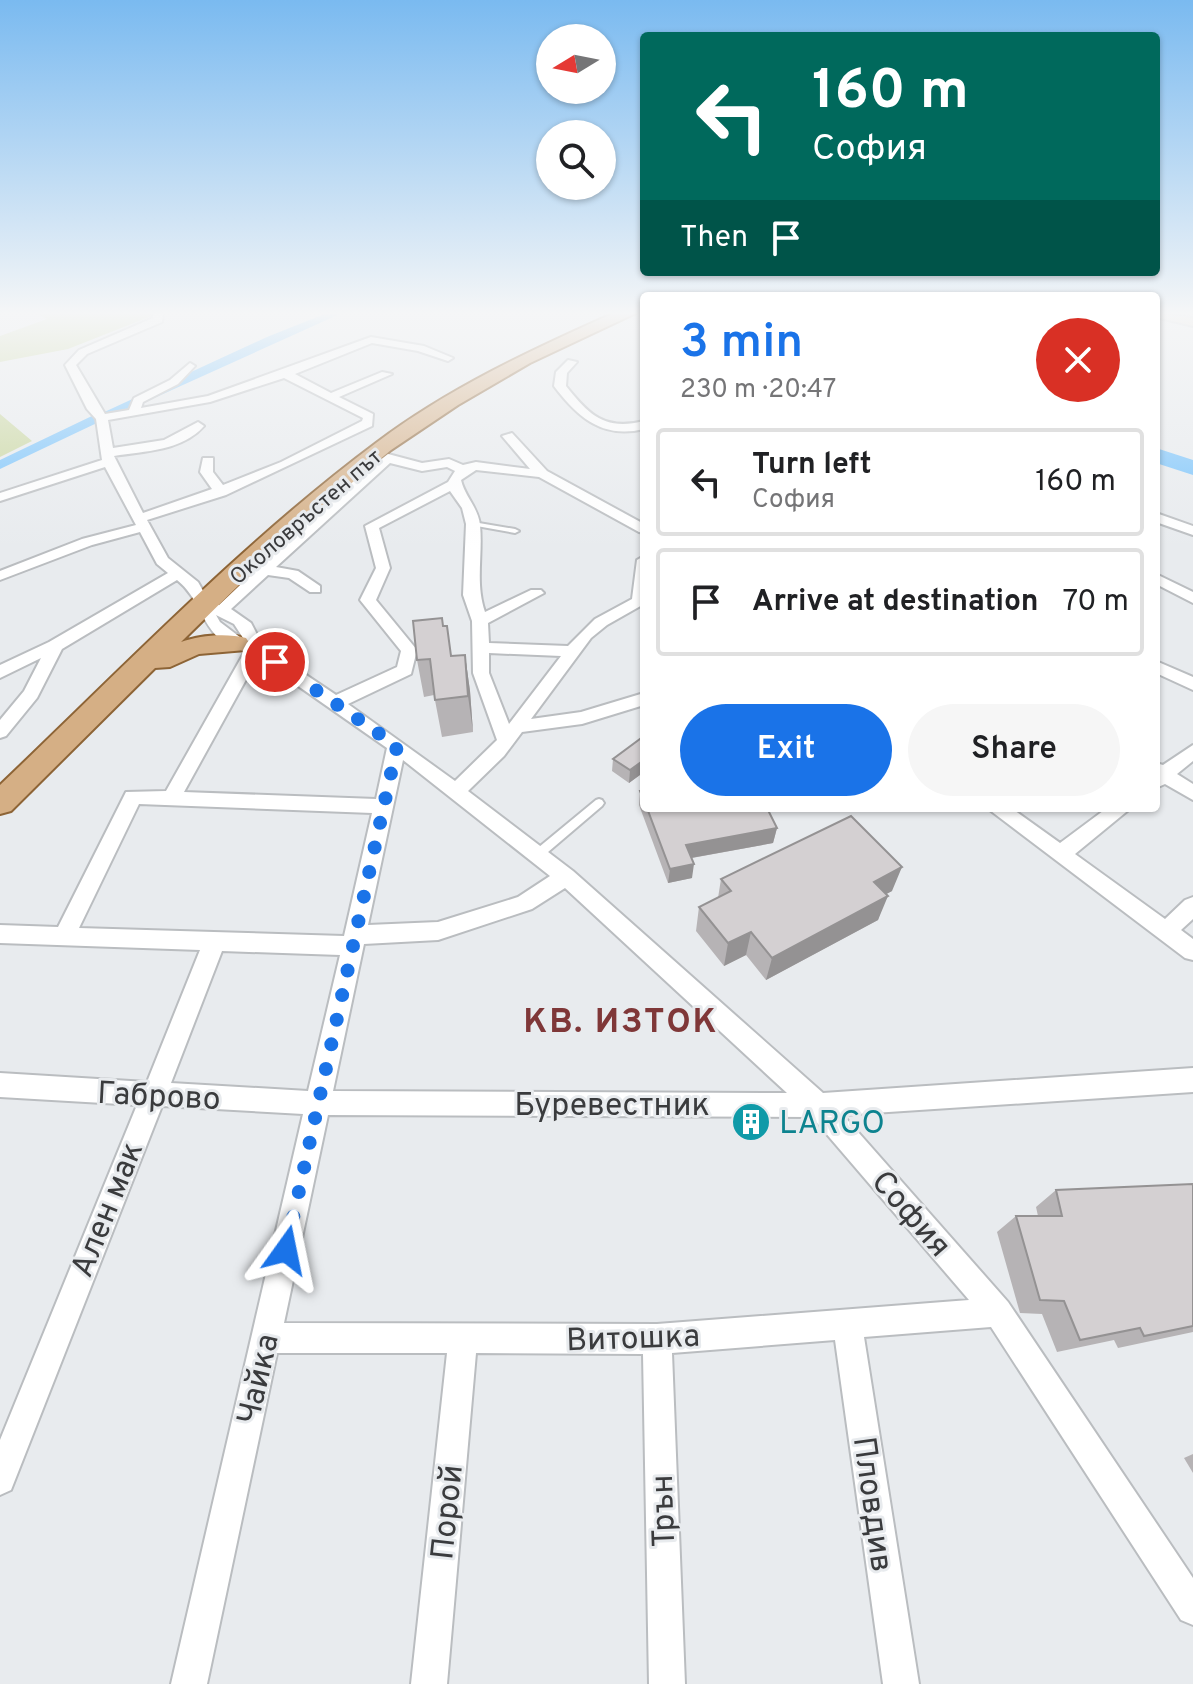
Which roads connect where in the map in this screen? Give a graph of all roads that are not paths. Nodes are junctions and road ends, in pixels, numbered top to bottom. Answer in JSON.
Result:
{"nodes":[{"id":1,"x":84,"y":392,"type":"edge"},
{"id":2,"x":159,"y":392,"type":"edge"},
{"id":3,"x":233,"y":392,"type":"edge"},
{"id":4,"x":323,"y":392,"type":"edge"},
{"id":5,"x":343,"y":392,"type":"edge"},
{"id":6,"x":467,"y":392,"type":"edge"},
{"id":7,"x":564,"y":392,"type":"edge"},
{"id":8,"x":332,"y":396,"type":"junction"},
{"id":9,"x":136,"y":406,"type":"junction"},
{"id":10,"x":102,"y":418,"type":"junction"},
{"id":11,"x":198,"y":426,"type":"dead end"},
{"id":12,"x":640,"y":426,"type":"edge"},
{"id":13,"x":508,"y":436,"type":"dead end"},
{"id":14,"x":108,"y":458,"type":"junction"},
{"id":15,"x":208,"y":461,"type":"dead end"},
{"id":16,"x":542,"y":474,"type":"junction"},
{"id":17,"x":458,"y":477,"type":"junction"},
{"id":18,"x":221,"y":492,"type":"junction"},
{"id":19,"x":0,"y":497,"type":"edge"},
{"id":20,"x":1160,"y":519,"type":"edge"},
{"id":21,"x":142,"y":522,"type":"junction"},
{"id":22,"x":473,"y":524,"type":"junction"},
{"id":23,"x":640,"y":527,"type":"edge"},
{"id":24,"x":515,"y":531,"type":"dead end"},
{"id":25,"x":1193,"y":531,"type":"edge"},
{"id":26,"x":265,"y":570,"type":"junction"},
{"id":27,"x":177,"y":574,"type":"junction"},
{"id":28,"x":0,"y":576,"type":"edge"},
{"id":29,"x":1160,"y":580,"type":"edge"},
{"id":30,"x":315,"y":589,"type":"dead end"},
{"id":31,"x":536,"y":593,"type":"dead end"},
{"id":32,"x":1193,"y":598,"type":"edge"},
{"id":33,"x":640,"y":600,"type":"edge"},
{"id":34,"x":223,"y":602,"type":"junction"},
{"id":35,"x":480,"y":621,"type":"junction"},
{"id":36,"x":55,"y":646,"type":"junction"},
{"id":37,"x":246,"y":646,"type":"junction"},
{"id":38,"x":482,"y":648,"type":"junction"},
{"id":39,"x":573,"y":651,"type":"junction"},
{"id":40,"x":1160,"y":668,"type":"edge"},
{"id":41,"x":0,"y":673,"type":"edge"},
{"id":42,"x":131,"y":679,"type":"junction"},
{"id":43,"x":1193,"y":684,"type":"edge"},
{"id":44,"x":640,"y":700,"type":"edge"},
{"id":45,"x":334,"y":703,"type":"junction"},
{"id":46,"x":0,"y":732,"type":"edge"},
{"id":47,"x":511,"y":734,"type":"junction"},
{"id":48,"x":397,"y":746,"type":"junction"},
{"id":49,"x":1193,"y":751,"type":"edge"},
{"id":50,"x":1160,"y":774,"type":"edge"},
{"id":51,"x":1160,"y":776,"type":"edge"},
{"id":52,"x":455,"y":792,"type":"junction"},
{"id":53,"x":1193,"y":793,"type":"edge"},
{"id":54,"x":172,"y":797,"type":"junction"},
{"id":55,"x":0,"y":803,"type":"edge"},
{"id":56,"x":599,"y":803,"type":"dead end"},
{"id":57,"x":383,"y":806,"type":"junction"},
{"id":58,"x":1003,"y":812,"type":"edge"},
{"id":59,"x":1116,"y":812,"type":"edge"},
{"id":60,"x":1062,"y":853,"type":"junction"},
{"id":61,"x":537,"y":855,"type":"junction"},
{"id":62,"x":566,"y":877,"type":"junction"},
{"id":63,"x":1193,"y":906,"type":"edge"},
{"id":64,"x":1166,"y":931,"type":"junction"},
{"id":65,"x":0,"y":934,"type":"edge"},
{"id":66,"x":64,"y":936,"type":"junction"},
{"id":67,"x":353,"y":940,"type":"junction"},
{"id":68,"x":215,"y":941,"type":"junction"},
{"id":69,"x":1193,"y":951,"type":"edge"},
{"id":70,"x":1193,"y":1080,"type":"edge"},
{"id":71,"x":0,"y":1085,"type":"edge"},
{"id":72,"x":152,"y":1095,"type":"junction"},
{"id":73,"x":318,"y":1103,"type":"junction"},
{"id":74,"x":818,"y":1105,"type":"junction"},
{"id":75,"x":998,"y":1312,"type":"junction"},
{"id":76,"x":847,"y":1324,"type":"junction"},
{"id":77,"x":267,"y":1338,"type":"junction"},
{"id":78,"x":463,"y":1339,"type":"junction"},
{"id":79,"x":657,"y":1339,"type":"junction"},
{"id":80,"x":0,"y":1479,"type":"edge"},
{"id":81,"x":1193,"y":1608,"type":"edge"},
{"id":82,"x":189,"y":1684,"type":"edge"},
{"id":83,"x":429,"y":1684,"type":"edge"},
{"id":84,"x":667,"y":1684,"type":"edge"},
{"id":85,"x":901,"y":1684,"type":"edge"}],
"edges":[{"from":1,"to":10,"type":"street"},
{"from":2,"to":9,"type":"street"},
{"from":3,"to":9,"type":"street"},
{"from":4,"to":8,"type":"street"},
{"from":5,"to":8,"type":"street"},
{"from":6,"to":34,"type":"main road","name":"Околовръстен път"},
{"from":7,"to":12,"type":"street"},
{"from":8,"to":18,"type":"street"},
{"from":9,"to":10,"type":"street"},
{"from":10,"to":14,"type":"street"},
{"from":11,"to":14,"type":"street"},
{"from":13,"to":16,"type":"street"},
{"from":14,"to":19,"type":"street"},
{"from":14,"to":21,"type":"street"},
{"from":15,"to":18,"type":"street"},
{"from":16,"to":17,"type":"street"},
{"from":16,"to":23,"type":"street"},
{"from":17,"to":22,"type":"street"},
{"from":17,"to":26,"type":"street"},
{"from":17,"to":45,"type":"street"},
{"from":18,"to":21,"type":"street"},
{"from":20,"to":25,"type":"street"},
{"from":21,"to":27,"type":"street"},
{"from":21,"to":28,"type":"street"},
{"from":22,"to":24,"type":"lane"},
{"from":22,"to":35,"type":"street"},
{"from":26,"to":30,"type":"street"},
{"from":26,"to":34,"type":"street"},
{"from":27,"to":34,"type":"street"},
{"from":27,"to":36,"type":"street"},
{"from":29,"to":32,"type":"street"},
{"from":31,"to":35,"type":"street"},
{"from":33,"to":39,"type":"street"},
{"from":34,"to":37,"type":"street"},
{"from":34,"to":37,"type":"street"},
{"from":34,"to":42,"type":"main road","name":"Околовръстен път"},
{"from":35,"to":38,"type":"street"},
{"from":36,"to":41,"type":"street"},
{"from":36,"to":46,"type":"street"},
{"from":37,"to":42,"type":"main road"},
{"from":37,"to":45,"type":"street","name":"София"},
{"from":37,"to":54,"type":"street"},
{"from":38,"to":39,"type":"street"},
{"from":38,"to":47,"type":"street"},
{"from":39,"to":47,"type":"street"},
{"from":40,"to":43,"type":"street"},
{"from":42,"to":55,"type":"main road","name":"Околовръстен път"},
{"from":44,"to":47,"type":"street"},
{"from":45,"to":48,"type":"street","name":"София"},
{"from":47,"to":52,"type":"street"},
{"from":48,"to":52,"type":"street","name":"София"},
{"from":48,"to":57,"type":"street","name":"Чайка"},
{"from":49,"to":50,"type":"street"},
{"from":51,"to":53,"type":"street"},
{"from":52,"to":61,"type":"street","name":"София"},
{"from":54,"to":57,"type":"street"},
{"from":54,"to":66,"type":"street"},
{"from":56,"to":61,"type":"lane"},
{"from":57,"to":67,"type":"street","name":"Чайка"},
{"from":58,"to":60,"type":"street"},
{"from":59,"to":60,"type":"street"},
{"from":60,"to":64,"type":"street"},
{"from":61,"to":62,"type":"street","name":"София"},
{"from":62,"to":67,"type":"street"},
{"from":62,"to":74,"type":"street","name":"София"},
{"from":63,"to":64,"type":"street"},
{"from":64,"to":69,"type":"street"},
{"from":65,"to":66,"type":"street"},
{"from":66,"to":68,"type":"street"},
{"from":67,"to":68,"type":"street"},
{"from":67,"to":73,"type":"street","name":"Чайка"},
{"from":68,"to":72,"type":"street","name":"Ален мак"},
{"from":70,"to":74,"type":"street","name":"Буревестник"},
{"from":71,"to":72,"type":"street","name":"Габрово"},
{"from":72,"to":73,"type":"street","name":"Габрово"},
{"from":72,"to":80,"type":"street","name":"Ален мак"},
{"from":73,"to":74,"type":"street","name":"Буревестник"},
{"from":73,"to":77,"type":"street","name":"Чайка"},
{"from":74,"to":75,"type":"street","name":"София"},
{"from":75,"to":76,"type":"street","name":"Витошка"},
{"from":75,"to":81,"type":"street","name":"София"},
{"from":76,"to":79,"type":"street","name":"Витошка"},
{"from":76,"to":85,"type":"street","name":"Пловдив"},
{"from":77,"to":78,"type":"street","name":"Витошка"},
{"from":77,"to":82,"type":"street","name":"Чайка"},
{"from":78,"to":79,"type":"street","name":"Витошка"},
{"from":78,"to":83,"type":"street","name":"Порой"},
{"from":79,"to":84,"type":"street","name":"Трън"}]}
